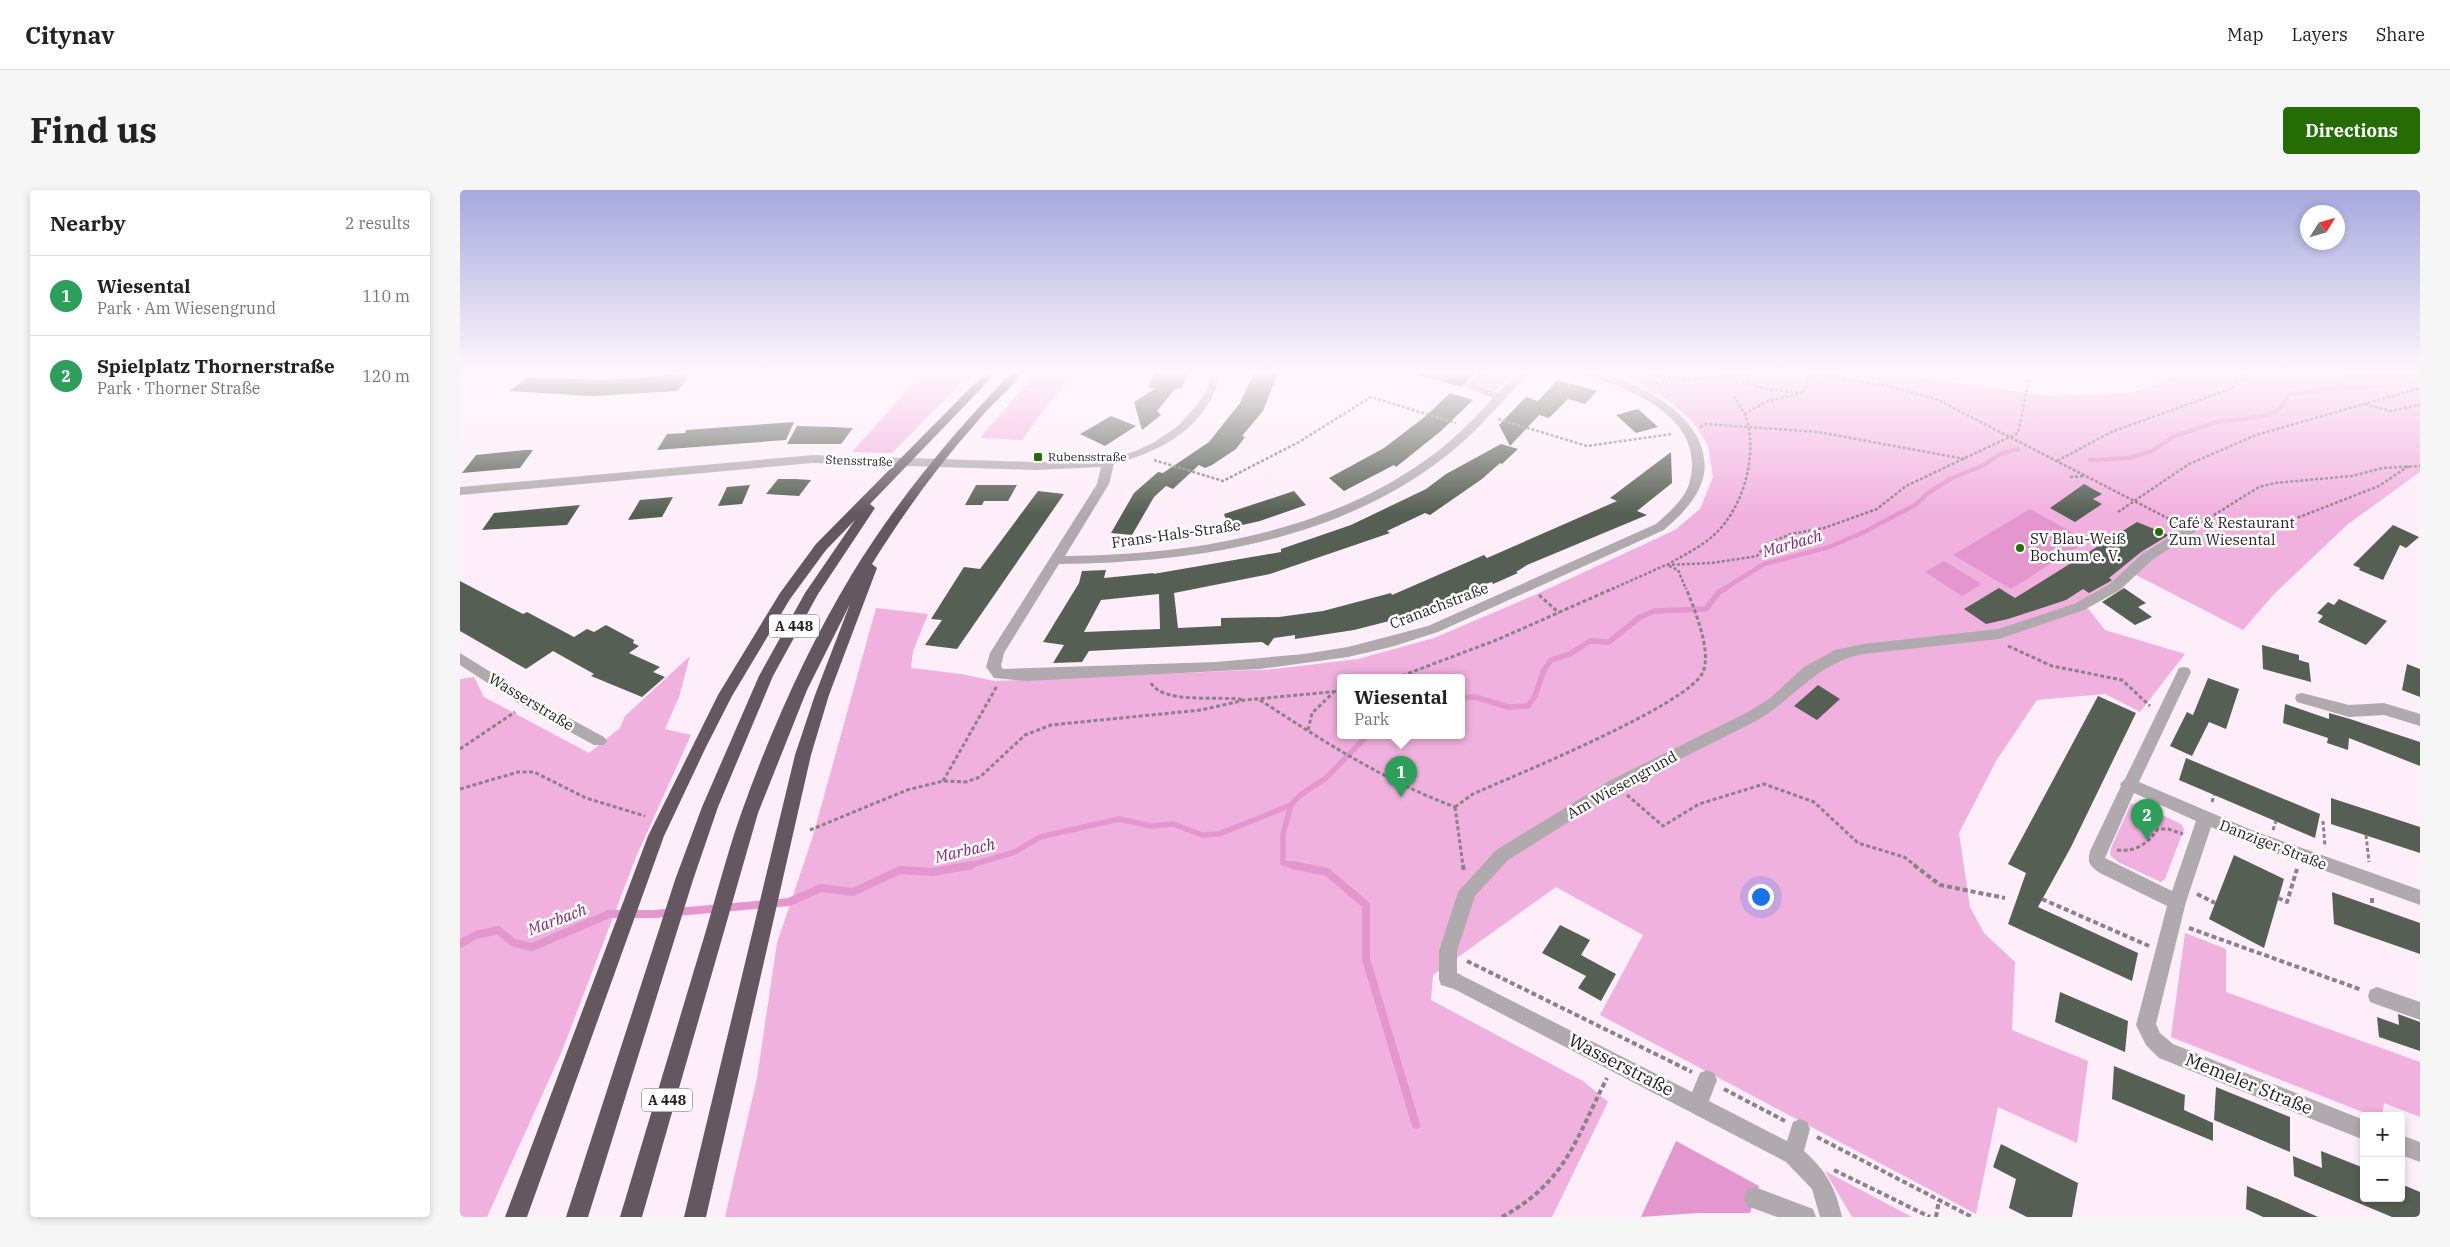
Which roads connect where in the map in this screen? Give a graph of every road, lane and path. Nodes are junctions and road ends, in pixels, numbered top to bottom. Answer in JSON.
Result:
{"nodes":[{"id":1,"x":948,"y":418,"type":"edge"},
{"id":2,"x":974,"y":418,"type":"edge"},
{"id":3,"x":1191,"y":418,"type":"edge"},
{"id":4,"x":1338,"y":418,"type":"edge"},
{"id":5,"x":1440,"y":418,"type":"edge"},
{"id":6,"x":1479,"y":418,"type":"edge"},
{"id":7,"x":1676,"y":418,"type":"edge"},
{"id":8,"x":1745,"y":418,"type":"edge"},
{"id":9,"x":1972,"y":418,"type":"edge"},
{"id":10,"x":2022,"y":418,"type":"edge"},
{"id":11,"x":2150,"y":418,"type":"edge"},
{"id":12,"x":2316,"y":418,"type":"edge"},
{"id":13,"x":1500,"y":419,"type":"dead end"},
{"id":14,"x":1457,"y":423,"type":"dead end"},
{"id":15,"x":1748,"y":427,"type":"junction"},
{"id":16,"x":1687,"y":430,"type":"junction"},
{"id":17,"x":2011,"y":438,"type":"junction"},
{"id":18,"x":1965,"y":459,"type":"junction"},
{"id":19,"x":1156,"y":460,"type":"dead end"},
{"id":20,"x":906,"y":461,"type":"junction"},
{"id":21,"x":1108,"y":462,"type":"junction"},
{"id":22,"x":2056,"y":462,"type":"junction"},
{"id":23,"x":2410,"y":466,"type":"junction"},
{"id":24,"x":2420,"y":466,"type":"edge"},
{"id":25,"x":2086,"y":476,"type":"junction"},
{"id":26,"x":2070,"y":477,"type":"dead end"},
{"id":27,"x":460,"y":491,"type":"edge"},
{"id":28,"x":2134,"y":501,"type":"junction"},
{"id":29,"x":2118,"y":512,"type":"dead end"},
{"id":30,"x":2190,"y":529,"type":"junction"},
{"id":31,"x":2207,"y":529,"type":"dead end"},
{"id":32,"x":882,"y":537,"type":"junction"},
{"id":33,"x":1055,"y":560,"type":"junction"},
{"id":34,"x":1666,"y":565,"type":"junction"},
{"id":35,"x":1530,"y":587,"type":"junction"},
{"id":36,"x":1559,"y":613,"type":"junction"},
{"id":37,"x":1998,"y":634,"type":"junction"},
{"id":38,"x":461,"y":661,"type":"edge"},
{"id":39,"x":1147,"y":670,"type":"junction"},
{"id":40,"x":2184,"y":672,"type":"dead end"},
{"id":41,"x":1408,"y":674,"type":"edge"},
{"id":42,"x":1003,"y":675,"type":"junction"},
{"id":43,"x":1337,"y":691,"type":"edge"},
{"id":44,"x":1334,"y":692,"type":"junction"},
{"id":45,"x":2302,"y":698,"type":"dead end"},
{"id":46,"x":1245,"y":700,"type":"junction"},
{"id":47,"x":1260,"y":700,"type":"junction"},
{"id":48,"x":529,"y":703,"type":"junction"},
{"id":49,"x":2163,"y":713,"type":"junction"},
{"id":50,"x":2420,"y":720,"type":"edge"},
{"id":51,"x":1308,"y":731,"type":"junction"},
{"id":52,"x":599,"y":741,"type":"dead end"},
{"id":53,"x":460,"y":749,"type":"edge"},
{"id":54,"x":943,"y":781,"type":"junction"},
{"id":55,"x":2128,"y":784,"type":"junction"},
{"id":56,"x":1615,"y":785,"type":"junction"},
{"id":57,"x":460,"y":789,"type":"edge"},
{"id":58,"x":1455,"y":807,"type":"junction"},
{"id":59,"x":644,"y":816,"type":"dead end"},
{"id":60,"x":2205,"y":819,"type":"junction"},
{"id":61,"x":2323,"y":821,"type":"dead end"},
{"id":62,"x":810,"y":830,"type":"dead end"},
{"id":63,"x":2197,"y":841,"type":"junction"},
{"id":64,"x":2102,"y":843,"type":"junction"},
{"id":65,"x":2327,"y":865,"type":"junction"},
{"id":66,"x":2297,"y":870,"type":"dead end"},
{"id":67,"x":1467,"y":892,"type":"junction"},
{"id":68,"x":2372,"y":895,"type":"dead end"},
{"id":69,"x":2203,"y":897,"type":"dead end"},
{"id":70,"x":2005,"y":898,"type":"dead end"},
{"id":71,"x":2278,"y":898,"type":"dead end"},
{"id":72,"x":2420,"y":898,"type":"edge"},
{"id":73,"x":2042,"y":899,"type":"dead end"},
{"id":74,"x":2177,"y":902,"type":"junction"},
{"id":75,"x":2216,"y":903,"type":"dead end"},
{"id":76,"x":2372,"y":906,"type":"dead end"},
{"id":77,"x":2172,"y":922,"type":"junction"},
{"id":78,"x":2130,"y":938,"type":"dead end"},
{"id":79,"x":1448,"y":979,"type":"joint"},
{"id":80,"x":2377,"y":996,"type":"joint"},
{"id":81,"x":2420,"y":1011,"type":"edge"},
{"id":82,"x":1626,"y":1039,"type":"dead end"},
{"id":83,"x":1616,"y":1062,"type":"junction"},
{"id":84,"x":1707,"y":1080,"type":"dead end"},
{"id":85,"x":1698,"y":1104,"type":"junction"},
{"id":86,"x":2360,"y":1128,"type":"edge"},
{"id":87,"x":1800,"y":1129,"type":"dead end"},
{"id":88,"x":2405,"y":1146,"type":"edge"},
{"id":89,"x":2420,"y":1152,"type":"edge"},
{"id":90,"x":1793,"y":1155,"type":"junction"},
{"id":91,"x":1828,"y":1167,"type":"dead end"},
{"id":92,"x":1755,"y":1198,"type":"dead end"},
{"id":93,"x":1939,"y":1200,"type":"dead end"},
{"id":94,"x":516,"y":1217,"type":"edge"},
{"id":95,"x":577,"y":1217,"type":"edge"},
{"id":96,"x":631,"y":1217,"type":"edge"},
{"id":97,"x":695,"y":1217,"type":"edge"},
{"id":98,"x":1502,"y":1217,"type":"edge"},
{"id":99,"x":1805,"y":1217,"type":"edge"},
{"id":100,"x":1831,"y":1217,"type":"edge"},
{"id":101,"x":1930,"y":1217,"type":"edge"},
{"id":102,"x":1936,"y":1217,"type":"edge"}],
"edges":[{"from":1,"to":20,"type":"highway","number":"A 448"},
{"from":2,"to":32,"type":"highway","number":"A 448"},
{"from":3,"to":21,"type":"street","name":"Stensstraße"},
{"from":4,"to":19,"type":"path"},
{"from":5,"to":14,"type":"path"},
{"from":6,"to":33,"type":"street","name":"Frans-Hals-Straße"},
{"from":7,"to":16,"type":"street","name":"Cranachstraße"},
{"from":8,"to":15,"type":"path"},
{"from":9,"to":17,"type":"path"},
{"from":10,"to":17,"type":"path"},
{"from":11,"to":22,"type":"path"},
{"from":12,"to":28,"type":"path"},
{"from":13,"to":16,"type":"path"},
{"from":15,"to":16,"type":"path"},
{"from":15,"to":18,"type":"path"},
{"from":15,"to":34,"type":"path"},
{"from":16,"to":35,"type":"street","name":"Cranachstraße"},
{"from":17,"to":18,"type":"path"},
{"from":17,"to":22,"type":"path"},
{"from":18,"to":34,"type":"path"},
{"from":20,"to":94,"type":"highway"},
{"from":20,"to":95,"type":"highway","number":"A 448"},
{"from":21,"to":27,"type":"street","name":"Stensstraße"},
{"from":21,"to":33,"type":"street"},
{"from":22,"to":25,"type":"path"},
{"from":23,"to":24,"type":"path"},
{"from":23,"to":30,"type":"path"},
{"from":23,"to":31,"type":"path"},
{"from":25,"to":26,"type":"path"},
{"from":25,"to":28,"type":"path"},
{"from":28,"to":29,"type":"path"},
{"from":28,"to":30,"type":"path"},
{"from":30,"to":37,"type":"street","name":"Am Wiesengrund"},
{"from":32,"to":96,"type":"highway","number":"A 448"},
{"from":32,"to":97,"type":"highway"},
{"from":33,"to":42,"type":"street"},
{"from":34,"to":36,"type":"path"},
{"from":34,"to":58,"type":"path"},
{"from":35,"to":36,"type":"path"},
{"from":35,"to":39,"type":"street","name":"Cranachstraße"},
{"from":36,"to":41,"type":"path"},
{"from":37,"to":49,"type":"path"},
{"from":37,"to":56,"type":"street","name":"Am Wiesengrund"},
{"from":38,"to":48,"type":"street","name":"Wasserstraße"},
{"from":39,"to":42,"type":"street","name":"Cranachstraße"},
{"from":39,"to":46,"type":"path"},
{"from":40,"to":49,"type":"street"},
{"from":42,"to":54,"type":"path"},
{"from":43,"to":44,"type":"path"},
{"from":44,"to":47,"type":"path"},
{"from":44,"to":51,"type":"path"},
{"from":45,"to":50,"type":"street"},
{"from":46,"to":47,"type":"path"},
{"from":46,"to":54,"type":"path"},
{"from":47,"to":51,"type":"path"},
{"from":48,"to":52,"type":"street","name":"Wasserstraße"},
{"from":48,"to":53,"type":"path"},
{"from":49,"to":55,"type":"street"},
{"from":51,"to":58,"type":"path"},
{"from":54,"to":62,"type":"path"},
{"from":55,"to":60,"type":"street","name":"Danziger Straße"},
{"from":55,"to":64,"type":"street"},
{"from":56,"to":67,"type":"street","name":"Am Wiesengrund"},
{"from":56,"to":70,"type":"path"},
{"from":57,"to":59,"type":"path"},
{"from":58,"to":67,"type":"path"},
{"from":60,"to":63,"type":"street"},
{"from":60,"to":65,"type":"street","name":"Danziger Straße"},
{"from":61,"to":65,"type":"path"},
{"from":63,"to":64,"type":"path"},
{"from":63,"to":74,"type":"street"},
{"from":64,"to":74,"type":"street"},
{"from":65,"to":72,"type":"street","name":"Danziger Straße"},
{"from":66,"to":71,"type":"path"},
{"from":67,"to":79,"type":"street","name":"Am Wiesengrund"},
{"from":68,"to":76,"type":"path"},
{"from":69,"to":75,"type":"path"},
{"from":73,"to":78,"type":"path"},
{"from":74,"to":77,"type":"street"},
{"from":77,"to":80,"type":"path"},
{"from":77,"to":86,"type":"street","name":"Memeler Straße"},
{"from":79,"to":83,"type":"street","name":"Wasserstraße"},
{"from":80,"to":81,"type":"street"},
{"from":82,"to":83,"type":"path"},
{"from":83,"to":85,"type":"street","name":"Wasserstraße"},
{"from":83,"to":98,"type":"path"},
{"from":84,"to":85,"type":"street"},
{"from":85,"to":90,"type":"street","name":"Wasserstraße"},
{"from":87,"to":90,"type":"street"},
{"from":88,"to":89,"type":"street"},
{"from":90,"to":100,"type":"street","name":"Wasserstraße"},
{"from":91,"to":101,"type":"path"},
{"from":92,"to":99,"type":"street"},
{"from":93,"to":102,"type":"path"}]}
